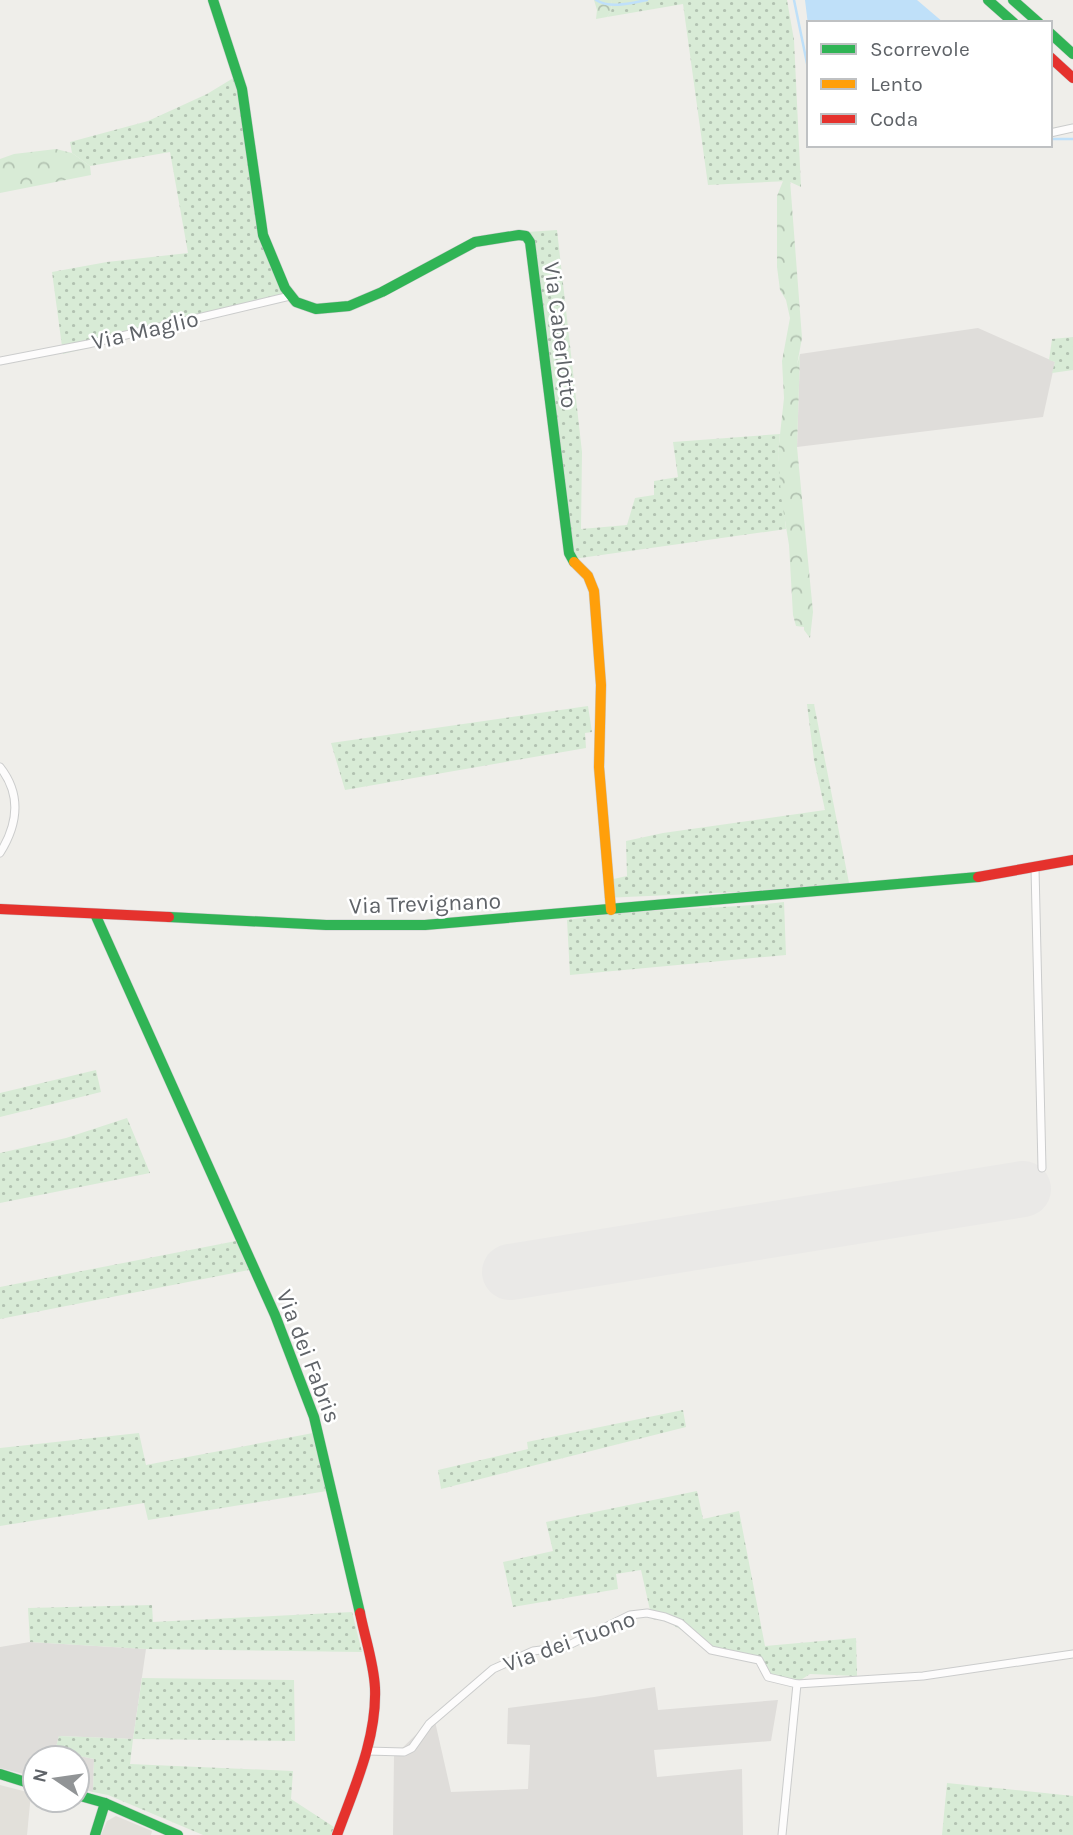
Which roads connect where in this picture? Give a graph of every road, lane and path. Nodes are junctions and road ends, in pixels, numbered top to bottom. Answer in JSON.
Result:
{"nodes":[{"id":1,"x":213,"y":0,"type":"edge"},
{"id":2,"x":988,"y":0,"type":"edge"},
{"id":3,"x":1013,"y":0,"type":"edge"},
{"id":4,"x":1012,"y":21,"type":"edge"},
{"id":5,"x":1037,"y":21,"type":"edge"},
{"id":6,"x":1052,"y":35,"type":"edge"},
{"id":7,"x":1073,"y":54,"type":"edge"},
{"id":8,"x":1052,"y":59,"type":"edge"},
{"id":9,"x":1073,"y":78,"type":"edge"},
{"id":10,"x":1073,"y":128,"type":"edge"},
{"id":11,"x":1052,"y":133,"type":"edge"},
{"id":12,"x":290,"y":296,"type":"junction"},
{"id":13,"x":0,"y":361,"type":"edge"},
{"id":14,"x":0,"y":767,"type":"edge"},
{"id":15,"x":0,"y":853,"type":"edge"},
{"id":16,"x":1073,"y":860,"type":"edge"},
{"id":17,"x":1035,"y":868,"type":"junction"},
{"id":18,"x":0,"y":909,"type":"edge"},
{"id":19,"x":611,"y":910,"type":"junction"},
{"id":20,"x":95,"y":914,"type":"junction"},
{"id":21,"x":1042,"y":1168,"type":"dead end"},
{"id":22,"x":1073,"y":1654,"type":"edge"},
{"id":23,"x":797,"y":1684,"type":"junction"},
{"id":24,"x":367,"y":1751,"type":"junction"},
{"id":25,"x":0,"y":1774,"type":"edge"},
{"id":26,"x":21,"y":1781,"type":"edge"},
{"id":27,"x":91,"y":1798,"type":"edge"},
{"id":28,"x":105,"y":1802,"type":"junction"},
{"id":29,"x":95,"y":1835,"type":"edge"},
{"id":30,"x":178,"y":1835,"type":"edge"},
{"id":31,"x":337,"y":1835,"type":"edge"},
{"id":32,"x":782,"y":1835,"type":"edge"}],
"edges":[{"from":1,"to":12,"type":"main road"},
{"from":2,"to":4,"type":"main road"},
{"from":3,"to":5,"type":"main road"},
{"from":6,"to":7,"type":"main road"},
{"from":8,"to":9,"type":"main road"},
{"from":10,"to":11,"type":"street"},
{"from":12,"to":13,"type":"street","name":"Via Maglio"},
{"from":12,"to":19,"type":"main road","name":"Via Caberlotto"},
{"from":14,"to":15,"type":"street"},
{"from":16,"to":17,"type":"main road","name":"Via Trevignano"},
{"from":17,"to":19,"type":"main road","name":"Via Trevignano"},
{"from":17,"to":21,"type":"street"},
{"from":18,"to":20,"type":"main road","name":"Via Trevignano"},
{"from":19,"to":20,"type":"main road","name":"Via Trevignano"},
{"from":20,"to":24,"type":"main road","name":"Via dei Fabris"},
{"from":22,"to":23,"type":"street","name":"Via dei Tuono"},
{"from":23,"to":24,"type":"street","name":"Via dei Tuono"},
{"from":23,"to":32,"type":"street"},
{"from":24,"to":31,"type":"main road","name":"Via dei Fabris"},
{"from":25,"to":26,"type":"main road"},
{"from":27,"to":28,"type":"main road"},
{"from":28,"to":29,"type":"main road"},
{"from":28,"to":30,"type":"main road"}]}
